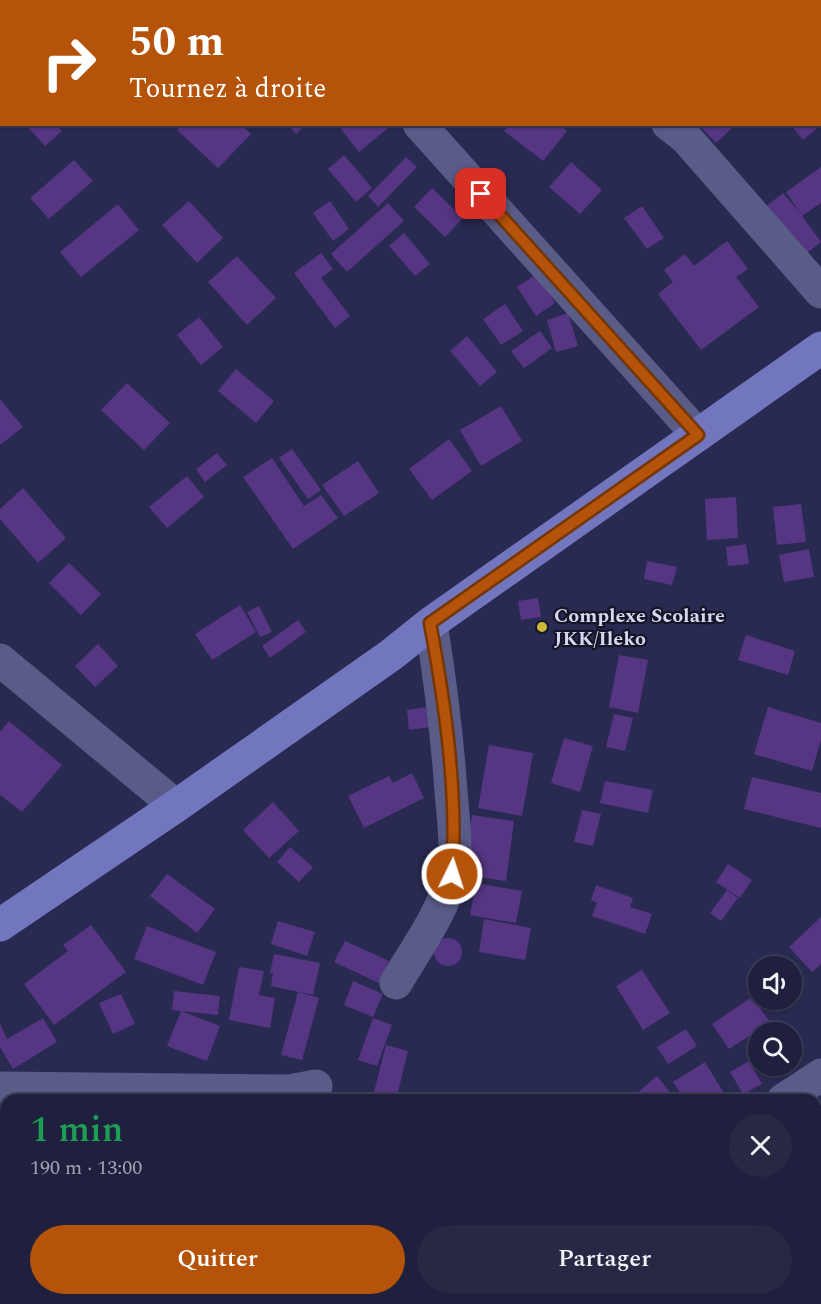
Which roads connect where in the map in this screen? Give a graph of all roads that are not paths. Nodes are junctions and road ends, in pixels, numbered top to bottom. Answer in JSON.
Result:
{"nodes":[{"id":1,"x":421,"y":126,"type":"edge"},
{"id":2,"x":671,"y":126,"type":"edge"},
{"id":3,"x":821,"y":292,"type":"edge"},
{"id":4,"x":821,"y":348,"type":"edge"},
{"id":5,"x":698,"y":435,"type":"junction"},
{"id":6,"x":430,"y":623,"type":"junction"},
{"id":7,"x":391,"y":655,"type":"junction"},
{"id":8,"x":0,"y":660,"type":"edge"},
{"id":9,"x":439,"y":669,"type":"junction"},
{"id":10,"x":176,"y":806,"type":"junction"},
{"id":11,"x":0,"y":925,"type":"edge"},
{"id":12,"x":396,"y":983,"type":"dead end"},
{"id":13,"x":821,"y":1075,"type":"edge"},
{"id":14,"x":316,"y":1086,"type":"dead end"},
{"id":15,"x":0,"y":1088,"type":"edge"},
{"id":16,"x":792,"y":1094,"type":"edge"}],
"edges":[{"from":1,"to":5,"type":"street"},
{"from":2,"to":3,"type":"street"},
{"from":4,"to":5,"type":"highway"},
{"from":5,"to":6,"type":"highway"},
{"from":6,"to":7,"type":"highway"},
{"from":6,"to":9,"type":"street"},
{"from":7,"to":9,"type":"street"},
{"from":7,"to":10,"type":"highway"},
{"from":8,"to":10,"type":"street"},
{"from":9,"to":12,"type":"street"},
{"from":10,"to":11,"type":"highway"},
{"from":13,"to":16,"type":"street"},
{"from":14,"to":15,"type":"street"}]}
